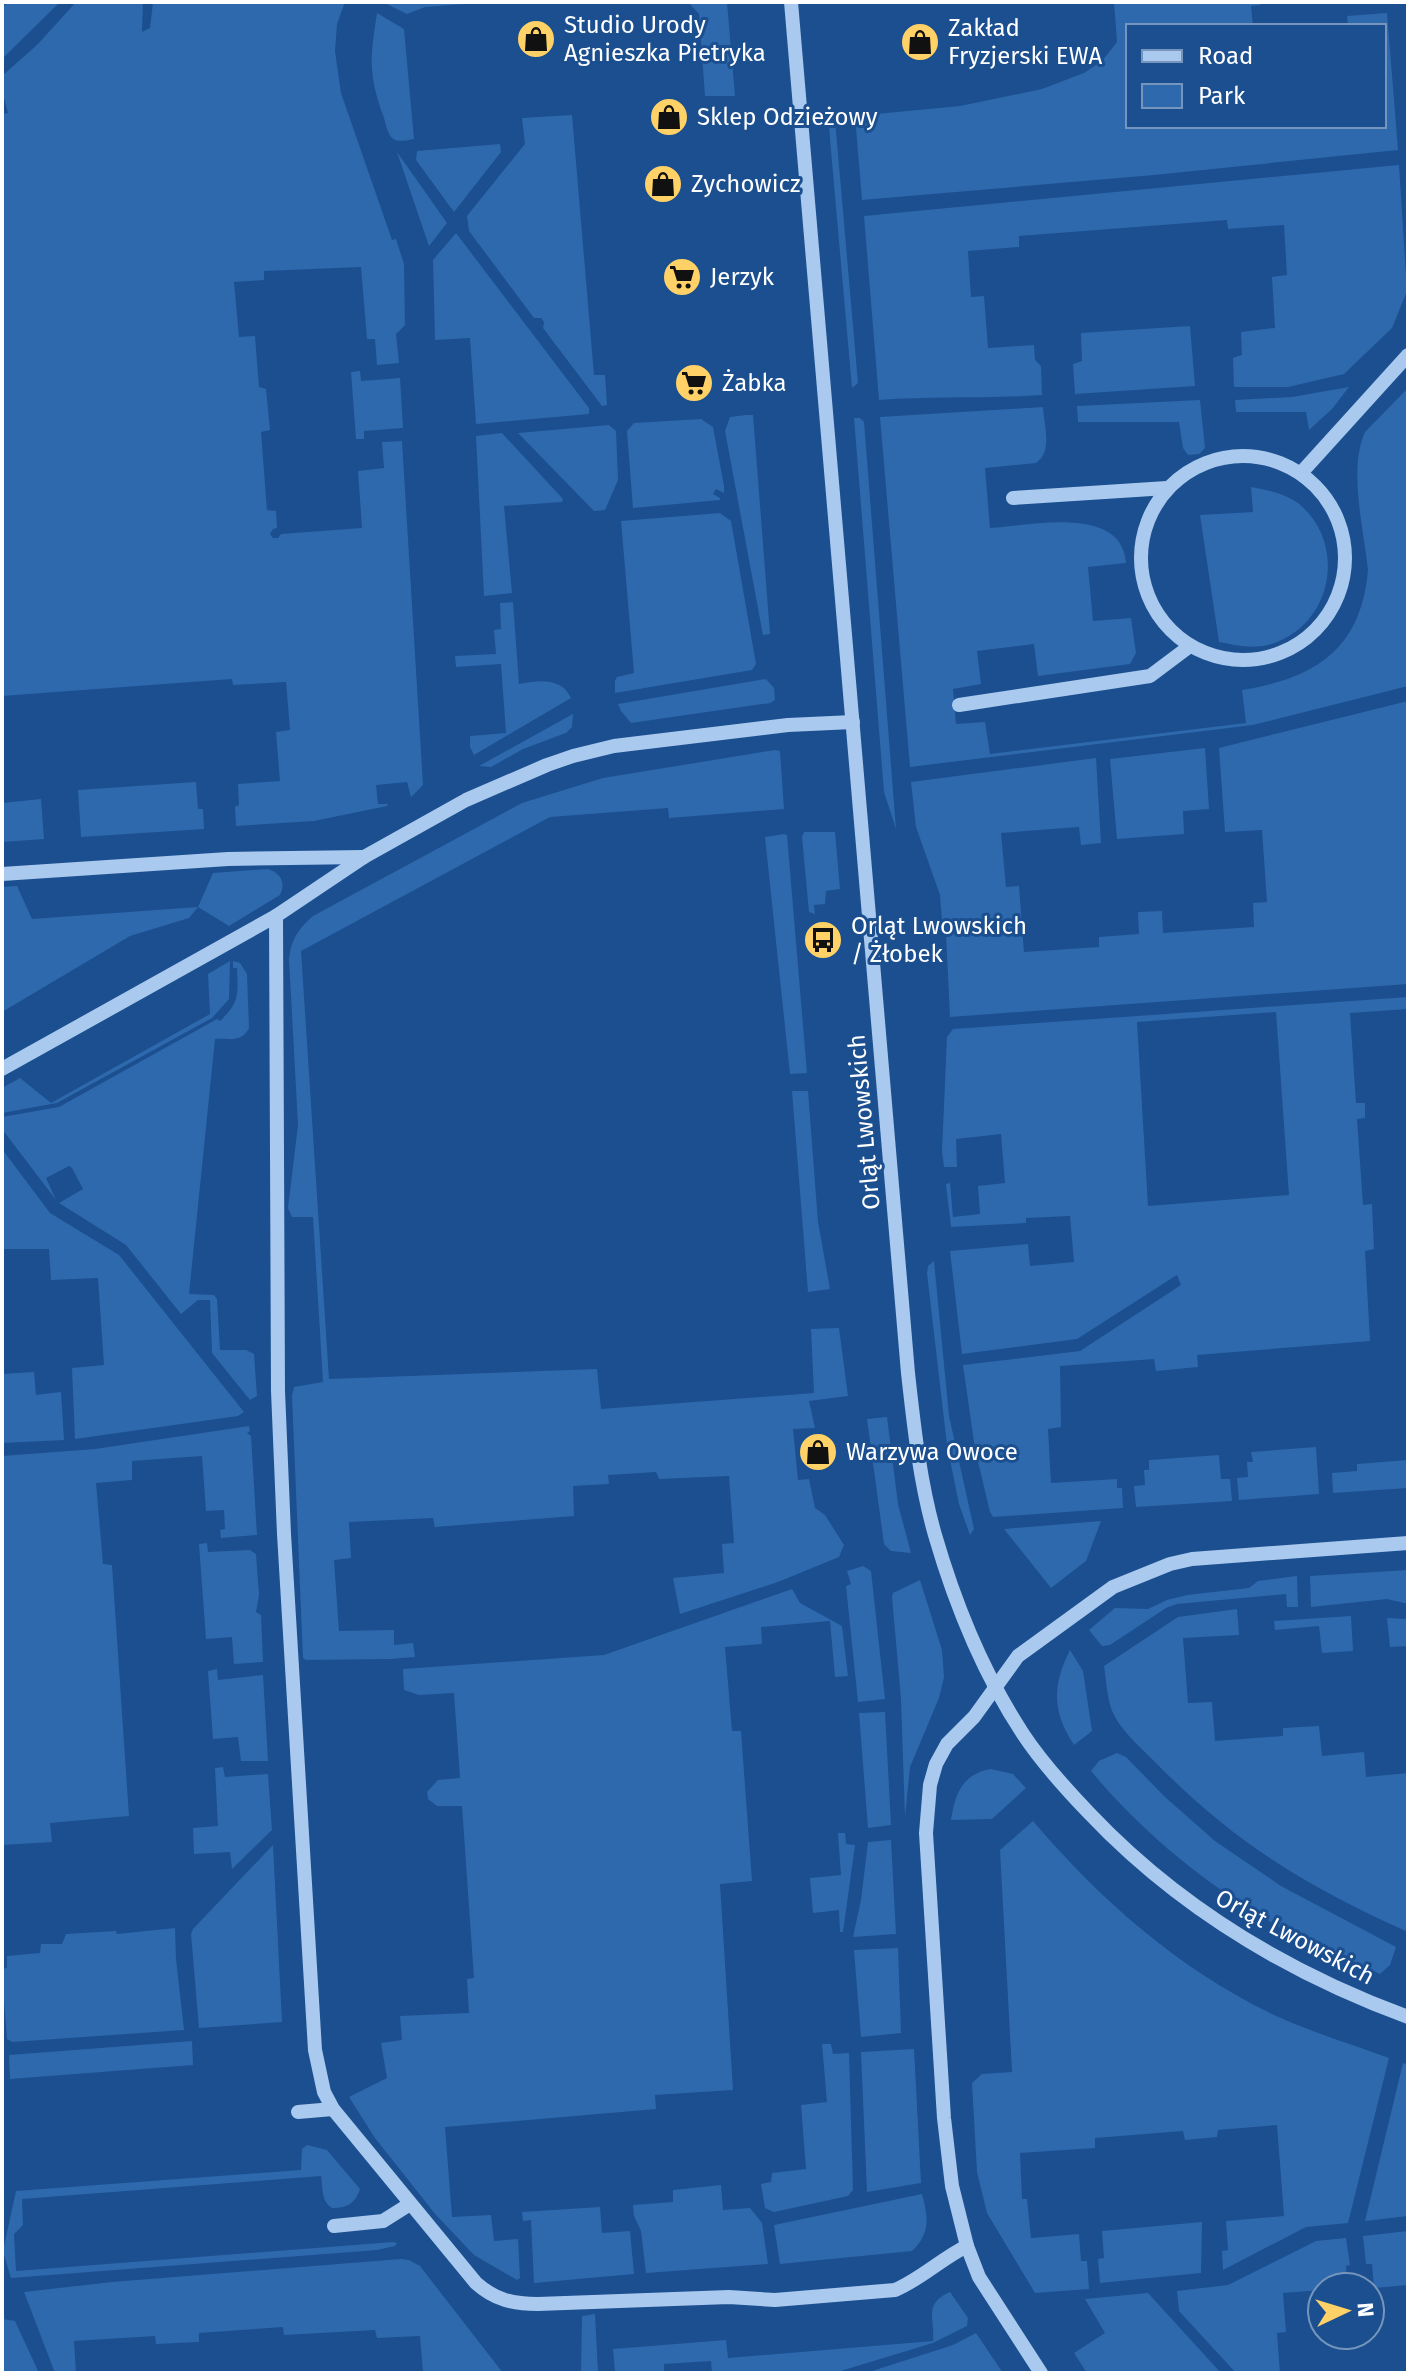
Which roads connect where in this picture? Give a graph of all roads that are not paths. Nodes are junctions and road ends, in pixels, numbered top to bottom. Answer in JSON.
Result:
{"nodes":[{"id":1,"x":791,"y":2,"type":"edge"},
{"id":2,"x":1408,"y":355,"type":"edge"},
{"id":3,"x":1301,"y":473,"type":"junction"},
{"id":4,"x":1167,"y":488,"type":"junction"},
{"id":5,"x":1013,"y":498,"type":"dead end"},
{"id":6,"x":1190,"y":646,"type":"junction"},
{"id":7,"x":959,"y":705,"type":"dead end"},
{"id":8,"x":853,"y":722,"type":"junction"},
{"id":9,"x":364,"y":857,"type":"junction"},
{"id":10,"x":2,"y":874,"type":"edge"},
{"id":11,"x":276,"y":916,"type":"junction"},
{"id":12,"x":2,"y":1069,"type":"edge"},
{"id":13,"x":1408,"y":1543,"type":"edge"},
{"id":14,"x":995,"y":1686,"type":"junction"},
{"id":15,"x":1408,"y":2017,"type":"edge"},
{"id":16,"x":333,"y":2109,"type":"junction"},
{"id":17,"x":298,"y":2112,"type":"dead end"},
{"id":18,"x":410,"y":2204,"type":"junction"},
{"id":19,"x":334,"y":2226,"type":"dead end"},
{"id":20,"x":967,"y":2246,"type":"junction"},
{"id":21,"x":1041,"y":2373,"type":"edge"}],
"edges":[{"from":1,"to":8,"type":"street","name":"Orląt Lwowskich"},
{"from":2,"to":3,"type":"street"},
{"from":3,"to":4,"type":"street"},
{"from":3,"to":6,"type":"street"},
{"from":4,"to":5,"type":"street"},
{"from":4,"to":6,"type":"street"},
{"from":6,"to":7,"type":"street"},
{"from":8,"to":9,"type":"street"},
{"from":8,"to":14,"type":"street","name":"Orląt Lwowskich"},
{"from":9,"to":10,"type":"street"},
{"from":9,"to":11,"type":"street"},
{"from":11,"to":12,"type":"street"},
{"from":11,"to":16,"type":"street"},
{"from":13,"to":14,"type":"street"},
{"from":14,"to":15,"type":"street","name":"Orląt Lwowskich"},
{"from":14,"to":20,"type":"street"},
{"from":16,"to":17,"type":"street"},
{"from":16,"to":18,"type":"street"},
{"from":18,"to":19,"type":"street"},
{"from":18,"to":20,"type":"street"},
{"from":20,"to":21,"type":"street"}]}
